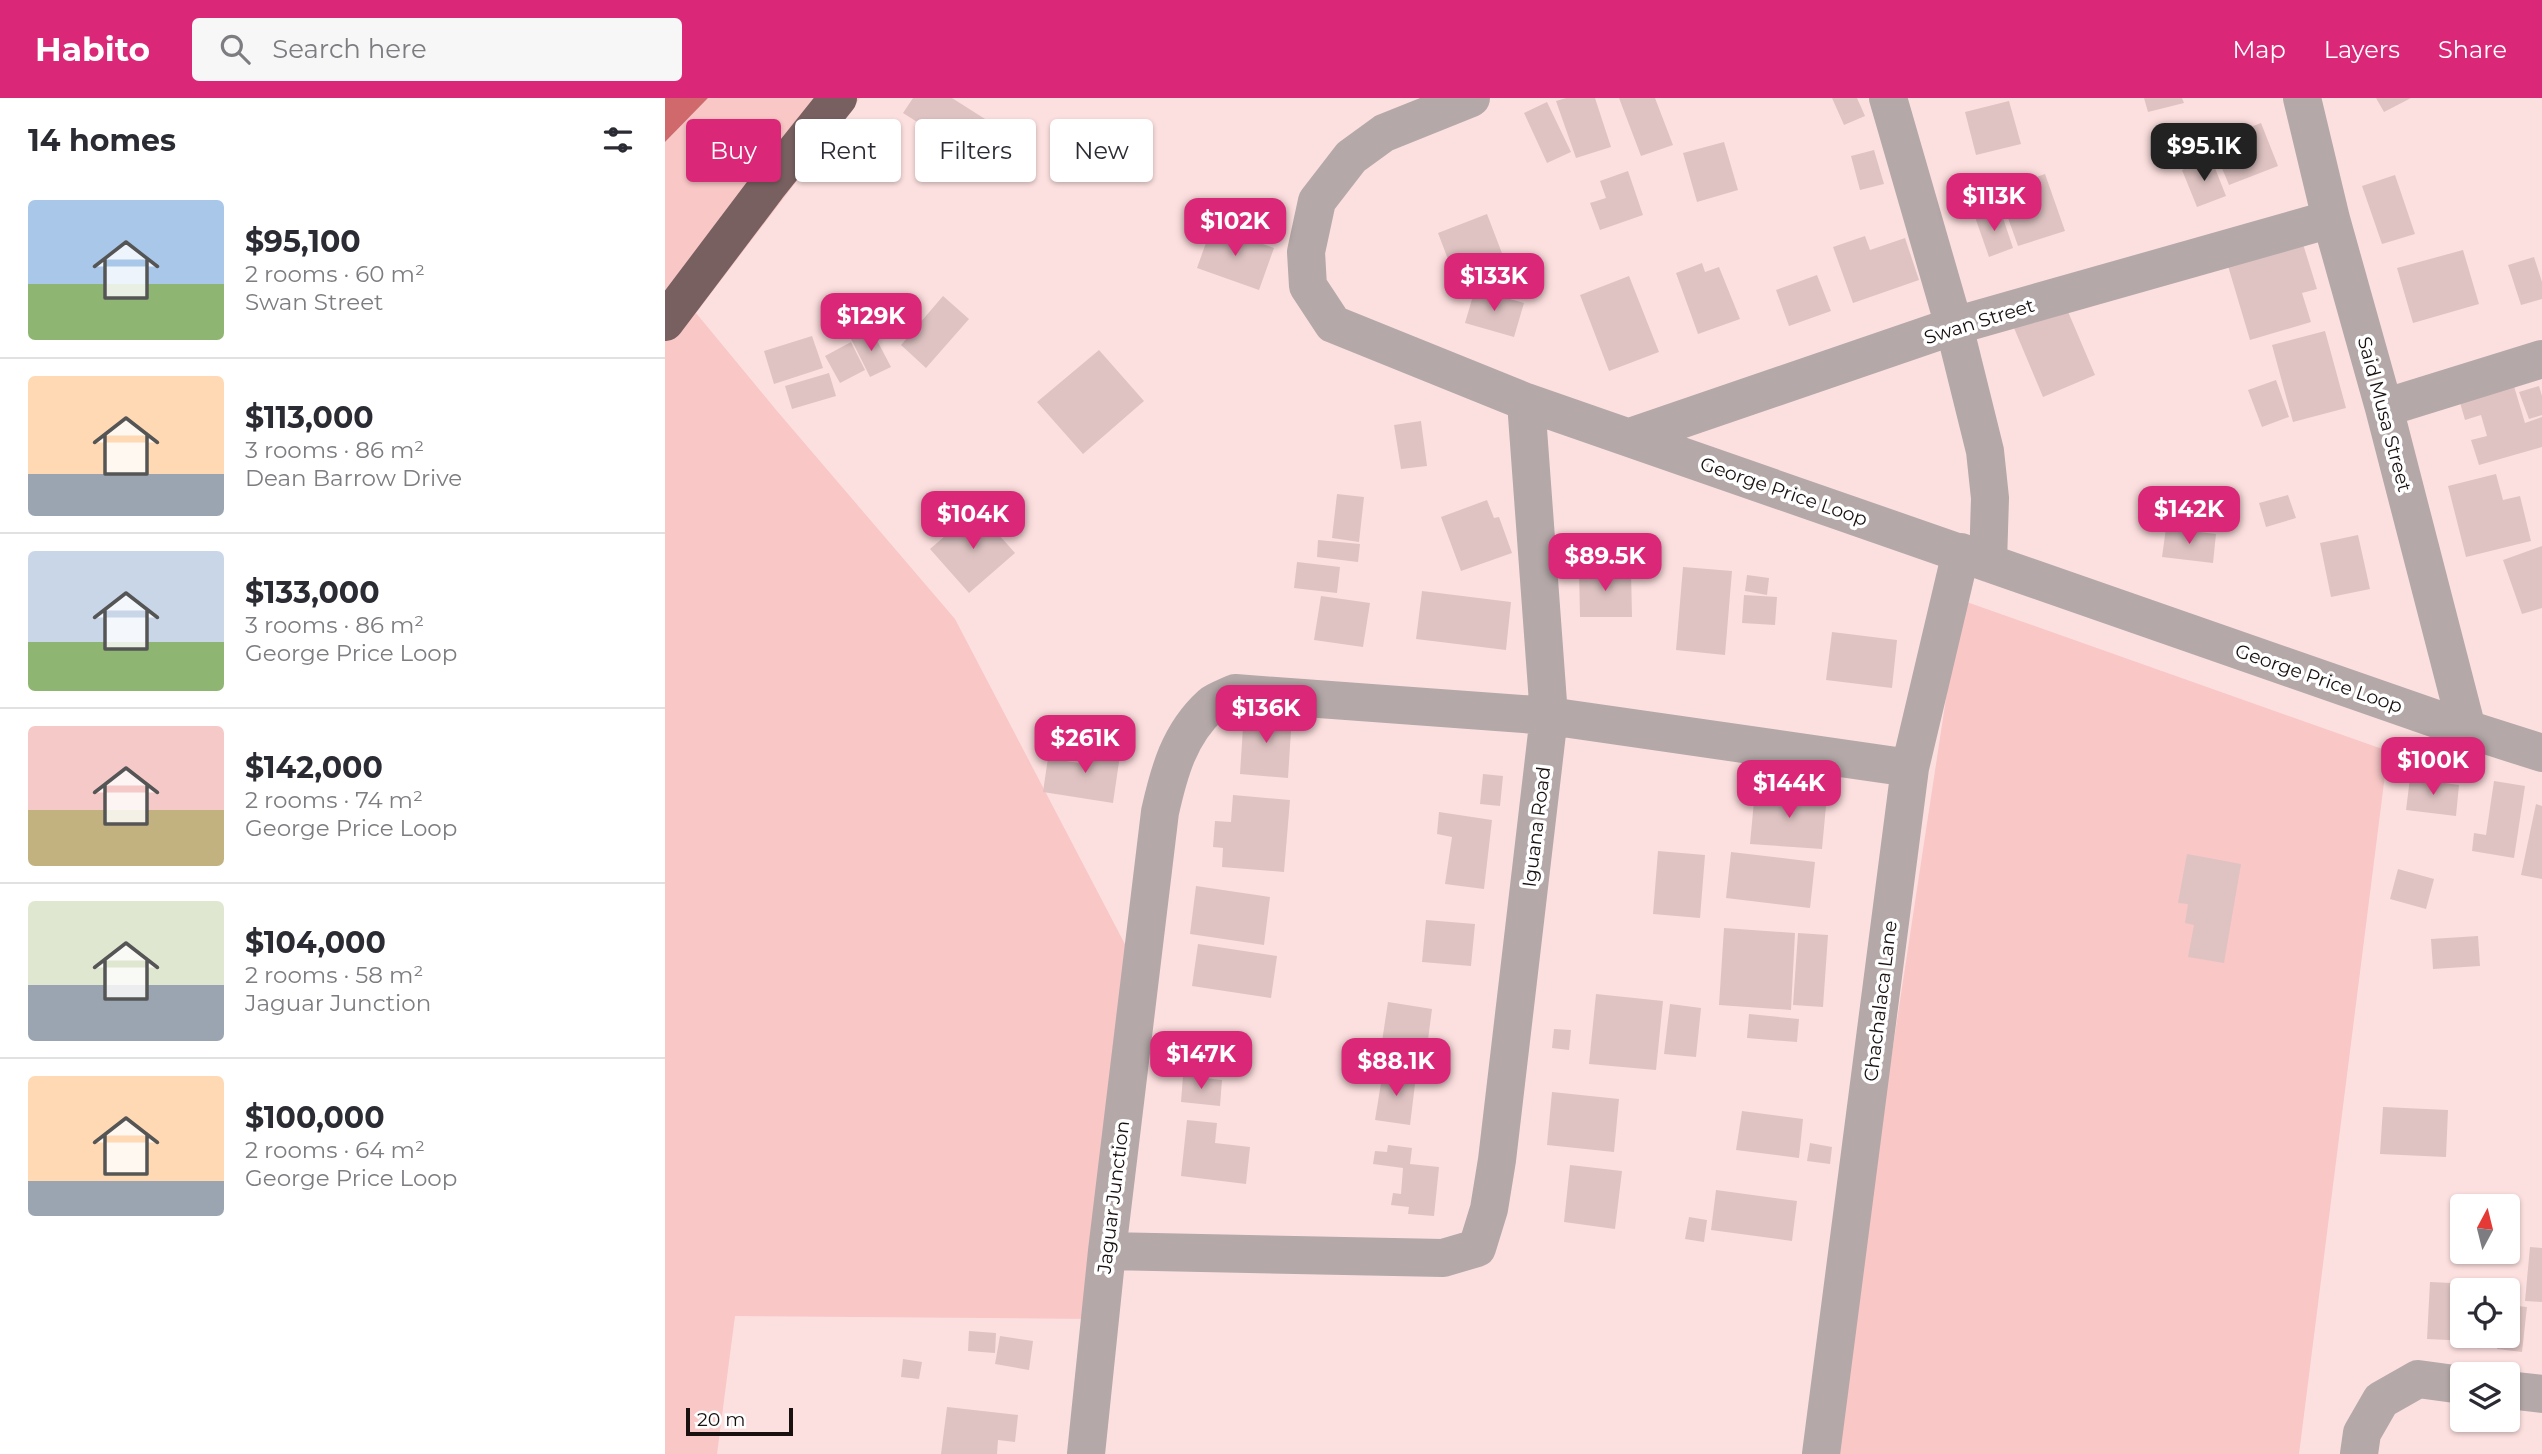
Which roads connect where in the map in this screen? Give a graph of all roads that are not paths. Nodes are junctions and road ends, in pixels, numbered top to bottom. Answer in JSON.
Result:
{"nodes":[{"id":1,"x":838,"y":98,"type":"edge"},
{"id":2,"x":1471,"y":98,"type":"edge"},
{"id":3,"x":1888,"y":98,"type":"edge"},
{"id":4,"x":2302,"y":98,"type":"edge"},
{"id":5,"x":2331,"y":219,"type":"junction"},
{"id":6,"x":665,"y":322,"type":"edge"},
{"id":7,"x":1954,"y":326,"type":"junction"},
{"id":8,"x":2542,"y":359,"type":"edge"},
{"id":9,"x":1526,"y":402,"type":"junction"},
{"id":10,"x":2384,"y":408,"type":"junction"},
{"id":11,"x":1630,"y":437,"type":"junction"},
{"id":12,"x":1974,"y":557,"type":"junction"},
{"id":13,"x":1549,"y":716,"type":"junction"},
{"id":14,"x":2467,"y":729,"type":"junction"},
{"id":15,"x":2542,"y":753,"type":"edge"},
{"id":16,"x":1910,"y":768,"type":"junction"},
{"id":17,"x":1107,"y":1251,"type":"junction"},
{"id":18,"x":2450,"y":1383,"type":"edge"},
{"id":19,"x":2520,"y":1391,"type":"edge"},
{"id":20,"x":2542,"y":1394,"type":"edge"},
{"id":21,"x":1086,"y":1454,"type":"edge"},
{"id":22,"x":1821,"y":1454,"type":"edge"},
{"id":23,"x":2359,"y":1454,"type":"edge"}],
"edges":[{"from":1,"to":6,"type":"highway"},
{"from":2,"to":9,"type":"street","name":"George Price Loop"},
{"from":3,"to":7,"type":"street","name":"Chachalaca Lane"},
{"from":4,"to":5,"type":"street","name":"Said Musa Street"},
{"from":5,"to":7,"type":"street","name":"Swan Street"},
{"from":5,"to":10,"type":"street","name":"Said Musa Street"},
{"from":7,"to":11,"type":"street","name":"Swan Street"},
{"from":7,"to":12,"type":"street","name":"Chachalaca Lane"},
{"from":8,"to":10,"type":"street"},
{"from":9,"to":11,"type":"street","name":"George Price Loop"},
{"from":9,"to":13,"type":"street","name":"Iguana Road"},
{"from":10,"to":14,"type":"street","name":"Said Musa Street"},
{"from":11,"to":12,"type":"street","name":"George Price Loop"},
{"from":12,"to":14,"type":"street","name":"George Price Loop"},
{"from":12,"to":16,"type":"street","name":"Chachalaca Lane"},
{"from":13,"to":16,"type":"street","name":"Jaguar Junction"},
{"from":13,"to":17,"type":"street","name":"Jaguar Junction"},
{"from":13,"to":17,"type":"street","name":"Iguana Road"},
{"from":14,"to":15,"type":"street","name":"George Price Loop"},
{"from":16,"to":22,"type":"street","name":"Chachalaca Lane"},
{"from":17,"to":21,"type":"street","name":"Jaguar Junction"},
{"from":18,"to":23,"type":"street"},
{"from":19,"to":20,"type":"street"}]}
